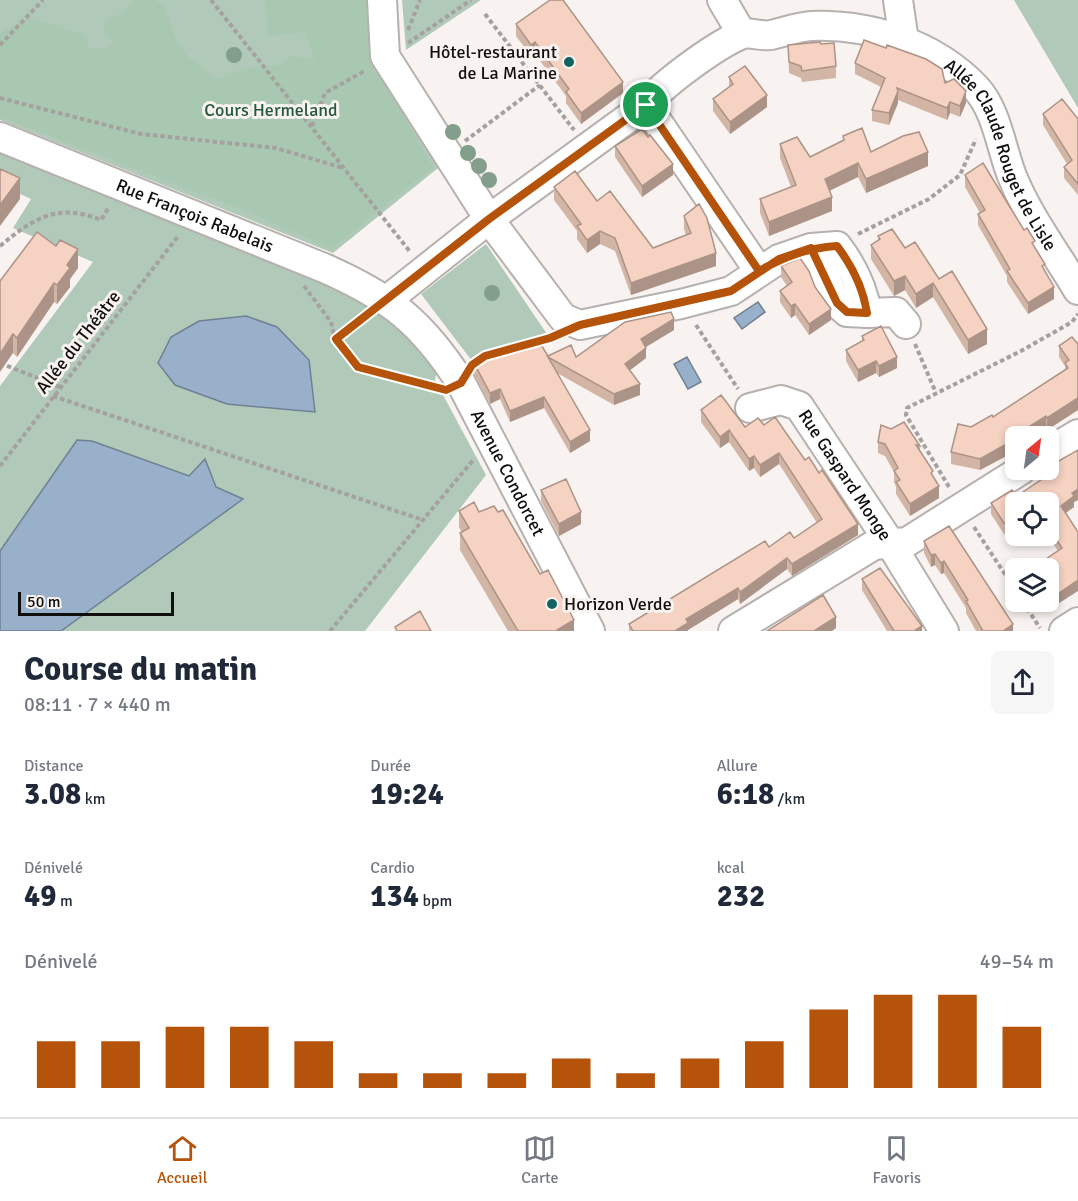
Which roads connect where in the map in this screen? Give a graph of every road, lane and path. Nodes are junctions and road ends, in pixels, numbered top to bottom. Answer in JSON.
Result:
{"nodes":[{"id":1,"x":43,"y":0,"type":"edge"},
{"id":2,"x":211,"y":0,"type":"edge"},
{"id":3,"x":382,"y":0,"type":"edge"},
{"id":4,"x":471,"y":0,"type":"edge"},
{"id":5,"x":722,"y":0,"type":"edge"},
{"id":6,"x":898,"y":0,"type":"edge"},
{"id":7,"x":485,"y":14,"type":"dead end"},
{"id":8,"x":742,"y":34,"type":"junction"},
{"id":9,"x":904,"y":41,"type":"junction"},
{"id":10,"x":0,"y":45,"type":"edge"},
{"id":11,"x":394,"y":51,"type":"junction"},
{"id":12,"x":540,"y":85,"type":"junction"},
{"id":13,"x":0,"y":98,"type":"edge"},
{"id":14,"x":646,"y":105,"type":"junction"},
{"id":15,"x":996,"y":125,"type":"junction"},
{"id":16,"x":312,"y":126,"type":"junction"},
{"id":17,"x":576,"y":133,"type":"dead end"},
{"id":18,"x":0,"y":137,"type":"edge"},
{"id":19,"x":460,"y":144,"type":"dead end"},
{"id":20,"x":343,"y":168,"type":"junction"},
{"id":21,"x":109,"y":207,"type":"dead end"},
{"id":22,"x":489,"y":219,"type":"junction"},
{"id":23,"x":190,"y":239,"type":"dead end"},
{"id":24,"x":0,"y":246,"type":"edge"},
{"id":25,"x":824,"y":247,"type":"junction"},
{"id":26,"x":424,"y":270,"type":"junction"},
{"id":27,"x":759,"y":271,"type":"junction"},
{"id":28,"x":303,"y":285,"type":"dead end"},
{"id":29,"x":1078,"y":290,"type":"edge"},
{"id":30,"x":387,"y":300,"type":"junction"},
{"id":31,"x":681,"y":304,"type":"junction"},
{"id":32,"x":1078,"y":314,"type":"edge"},
{"id":33,"x":906,"y":324,"type":"joint"},
{"id":34,"x":580,"y":325,"type":"junction"},
{"id":35,"x":336,"y":339,"type":"junction"},
{"id":36,"x":0,"y":363,"type":"edge"},
{"id":37,"x":461,"y":383,"type":"junction"},
{"id":38,"x":60,"y":387,"type":"junction"},
{"id":39,"x":936,"y":393,"type":"junction"},
{"id":40,"x":53,"y":396,"type":"junction"},
{"id":41,"x":750,"y":408,"type":"joint"},
{"id":42,"x":1078,"y":434,"type":"edge"},
{"id":43,"x":1059,"y":445,"type":"edge"},
{"id":44,"x":480,"y":451,"type":"dead end"},
{"id":45,"x":0,"y":466,"type":"edge"},
{"id":46,"x":1005,"y":479,"type":"edge"},
{"id":47,"x":961,"y":507,"type":"junction"},
{"id":48,"x":423,"y":520,"type":"junction"},
{"id":49,"x":890,"y":543,"type":"junction"},
{"id":50,"x":1005,"y":574,"type":"edge"},
{"id":51,"x":1030,"y":612,"type":"edge"},
{"id":52,"x":1078,"y":622,"type":"edge"},
{"id":53,"x":330,"y":631,"type":"edge"},
{"id":54,"x":590,"y":631,"type":"edge"},
{"id":55,"x":733,"y":631,"type":"edge"},
{"id":56,"x":944,"y":631,"type":"edge"},
{"id":57,"x":1042,"y":631,"type":"edge"},
{"id":58,"x":1064,"y":631,"type":"edge"}],
"edges":[{"from":1,"to":10,"type":"path"},
{"from":2,"to":16,"type":"path"},
{"from":3,"to":11,"type":"street"},
{"from":4,"to":11,"type":"path"},
{"from":5,"to":8,"type":"street"},
{"from":6,"to":9,"type":"street"},
{"from":7,"to":12,"type":"path"},
{"from":8,"to":9,"type":"street","name":"Allée Claude Rouget de Lisle"},
{"from":8,"to":14,"type":"street"},
{"from":9,"to":15,"type":"street","name":"Allée Claude Rouget de Lisle"},
{"from":11,"to":16,"type":"path"},
{"from":11,"to":22,"type":"street"},
{"from":12,"to":17,"type":"path"},
{"from":12,"to":19,"type":"path"},
{"from":13,"to":20,"type":"path"},
{"from":14,"to":22,"type":"street"},
{"from":14,"to":27,"type":"street"},
{"from":15,"to":25,"type":"path"},
{"from":15,"to":29,"type":"street","name":"Allée Claude Rouget de Lisle"},
{"from":16,"to":20,"type":"path"},
{"from":18,"to":30,"type":"street","name":"Rue François Rabelais"},
{"from":20,"to":26,"type":"path"},
{"from":21,"to":24,"type":"path"},
{"from":22,"to":26,"type":"street"},
{"from":22,"to":34,"type":"street"},
{"from":23,"to":38,"type":"path","name":"Allée du Théâtre"},
{"from":25,"to":27,"type":"street"},
{"from":25,"to":33,"type":"street"},
{"from":26,"to":30,"type":"street"},
{"from":27,"to":31,"type":"street"},
{"from":28,"to":35,"type":"path"},
{"from":30,"to":35,"type":"path"},
{"from":30,"to":37,"type":"street","name":"Avenue Condorcet"},
{"from":31,"to":34,"type":"street"},
{"from":31,"to":41,"type":"path"},
{"from":32,"to":39,"type":"path"},
{"from":33,"to":39,"type":"path"},
{"from":34,"to":37,"type":"path"},
{"from":35,"to":37,"type":"path"},
{"from":36,"to":38,"type":"path"},
{"from":37,"to":54,"type":"street","name":"Avenue Condorcet"},
{"from":38,"to":40,"type":"path","name":"Allée du Théâtre"},
{"from":39,"to":47,"type":"path"},
{"from":40,"to":45,"type":"path","name":"Allée du Théâtre"},
{"from":40,"to":48,"type":"path"},
{"from":41,"to":49,"type":"street","name":"Rue Gaspard Monge"},
{"from":42,"to":43,"type":"street"},
{"from":44,"to":48,"type":"path"},
{"from":46,"to":47,"type":"street"},
{"from":47,"to":49,"type":"street"},
{"from":47,"to":50,"type":"path"},
{"from":48,"to":53,"type":"path"},
{"from":49,"to":55,"type":"street"},
{"from":49,"to":56,"type":"street","name":"Rue Gaspard Monge"},
{"from":51,"to":57,"type":"path"},
{"from":52,"to":58,"type":"street"}]}
